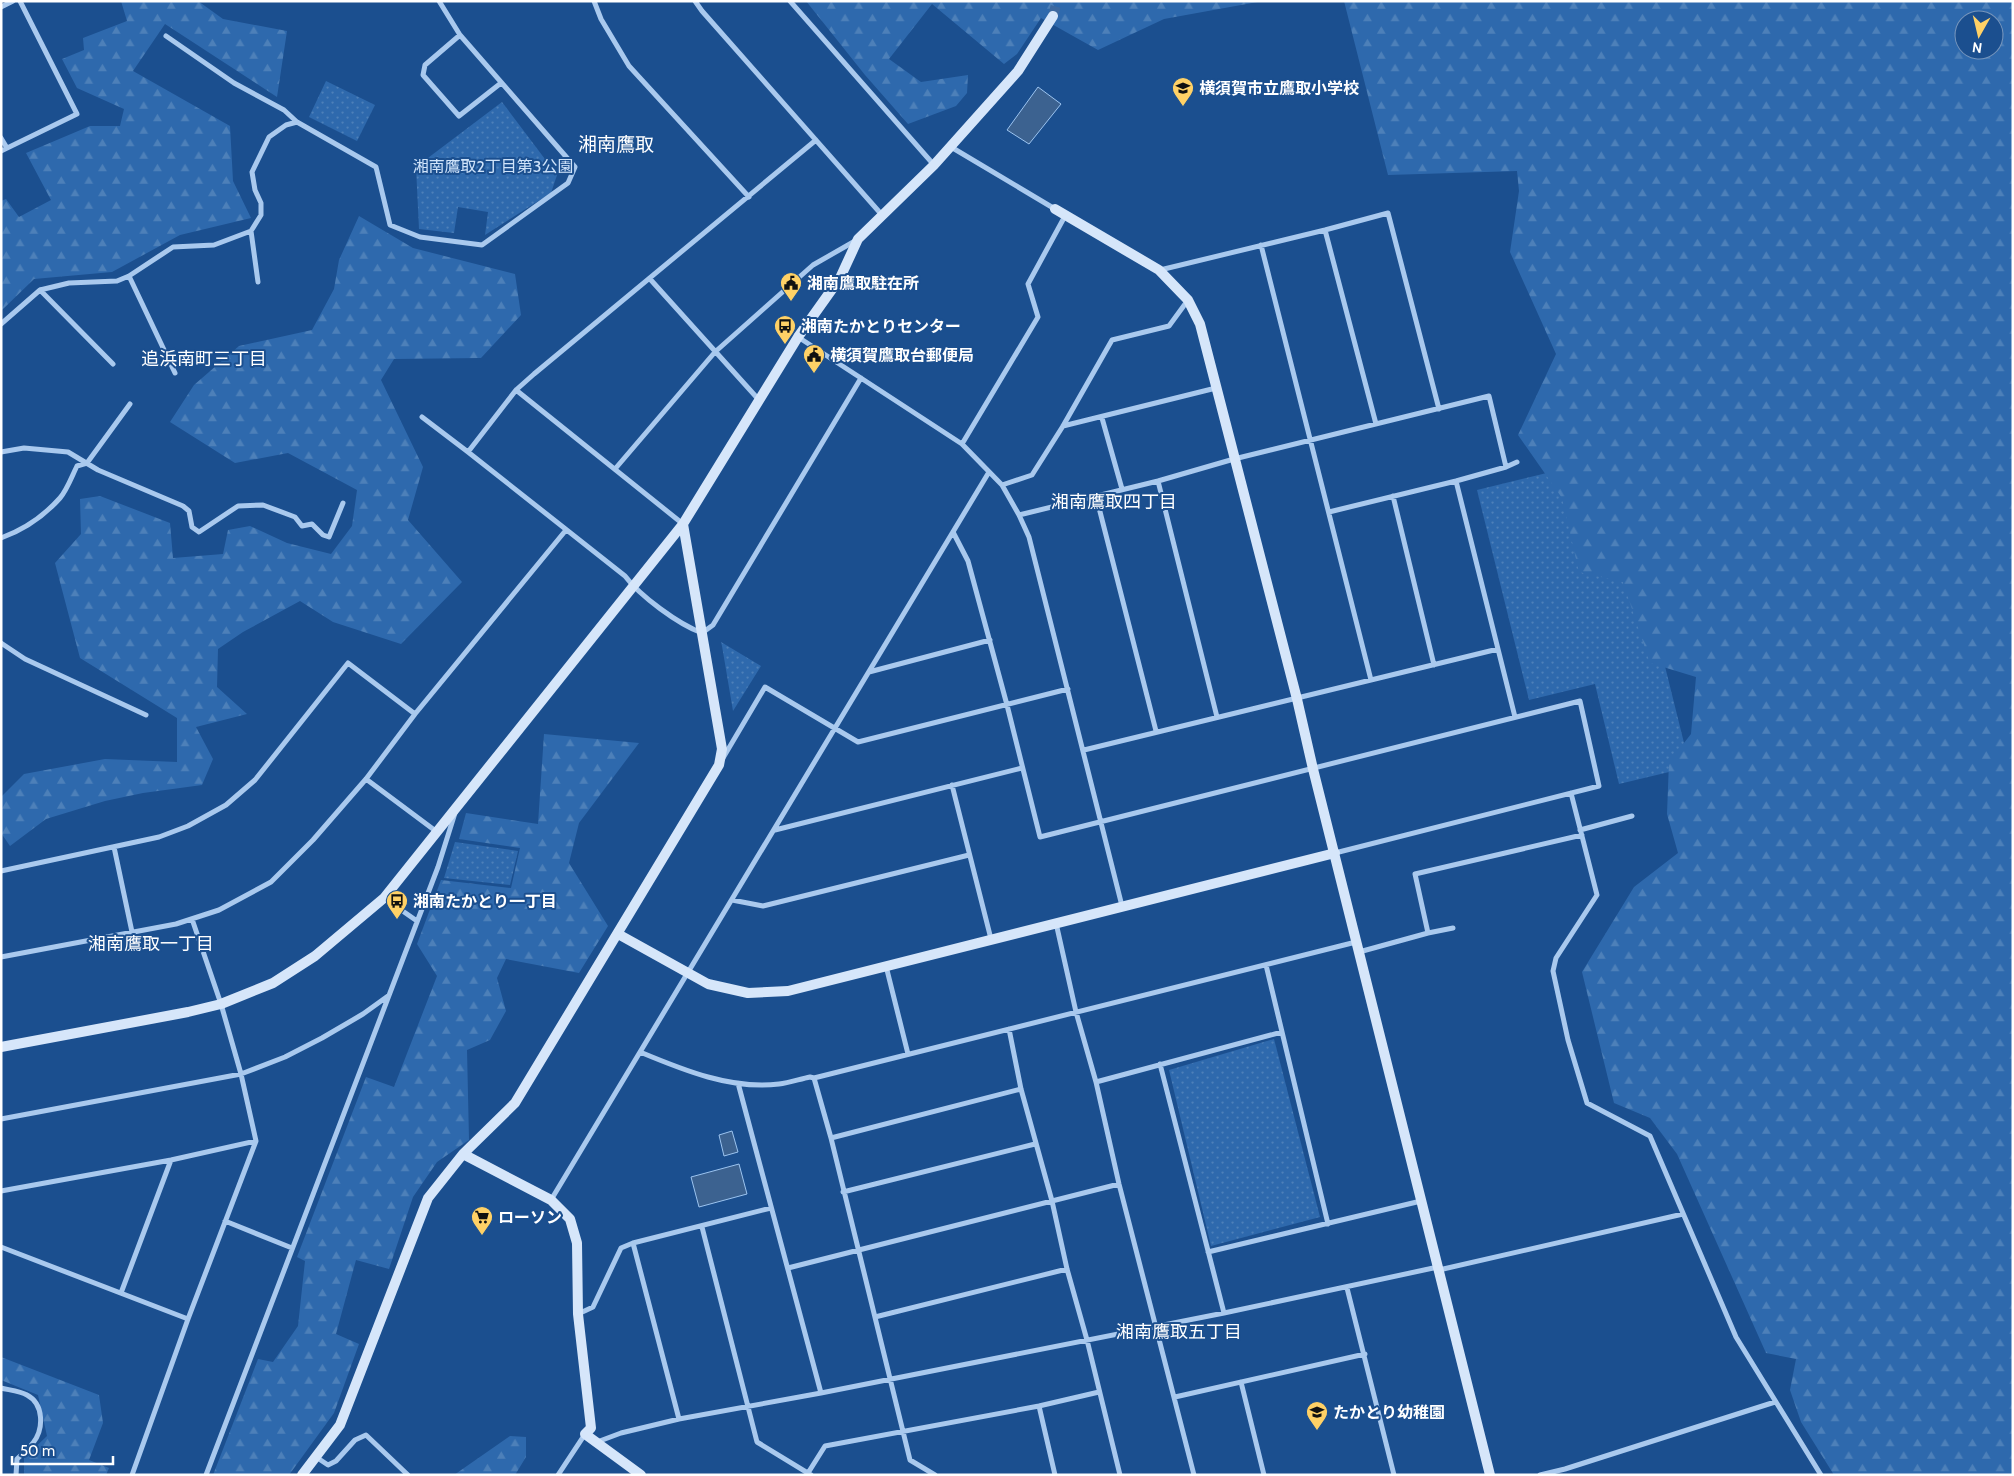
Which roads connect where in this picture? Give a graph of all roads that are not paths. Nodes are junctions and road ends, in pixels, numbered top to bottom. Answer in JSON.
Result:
{"nodes":[{"id":1,"x":13,"y":1,"type":"edge"},
{"id":2,"x":20,"y":1,"type":"edge"},
{"id":3,"x":439,"y":1,"type":"edge"},
{"id":4,"x":594,"y":1,"type":"edge"},
{"id":5,"x":695,"y":1,"type":"edge"},
{"id":6,"x":790,"y":1,"type":"edge"},
{"id":7,"x":1,"y":8,"type":"edge"},
{"id":8,"x":1053,"y":16,"type":"tunnel mouth"},
{"id":9,"x":460,"y":34,"type":"junction"},
{"id":10,"x":166,"y":36,"type":"dead end"},
{"id":11,"x":501,"y":83,"type":"junction"},
{"id":12,"x":297,"y":122,"type":"junction"},
{"id":13,"x":1,"y":138,"type":"edge"},
{"id":14,"x":816,"y":140,"type":"junction"},
{"id":15,"x":951,"y":146,"type":"junction"},
{"id":16,"x":4,"y":150,"type":"edge"},
{"id":17,"x":934,"y":165,"type":"junction"},
{"id":18,"x":749,"y":197,"type":"junction"},
{"id":19,"x":1055,"y":209,"type":"joint"},
{"id":20,"x":883,"y":215,"type":"junction"},
{"id":21,"x":1065,"y":216,"type":"junction"},
{"id":22,"x":1325,"y":230,"type":"junction"},
{"id":23,"x":251,"y":231,"type":"junction"},
{"id":24,"x":858,"y":239,"type":"junction"},
{"id":25,"x":1261,"y":245,"type":"junction"},
{"id":26,"x":1159,"y":270,"type":"junction"},
{"id":27,"x":129,"y":276,"type":"junction"},
{"id":28,"x":650,"y":279,"type":"junction"},
{"id":29,"x":258,"y":282,"type":"dead end"},
{"id":30,"x":40,"y":290,"type":"junction"},
{"id":31,"x":1188,"y":300,"type":"junction"},
{"id":32,"x":1,"y":324,"type":"edge"},
{"id":33,"x":798,"y":337,"type":"junction"},
{"id":34,"x":715,"y":352,"type":"junction"},
{"id":35,"x":113,"y":364,"type":"dead end"},
{"id":36,"x":175,"y":373,"type":"dead end"},
{"id":37,"x":861,"y":378,"type":"junction"},
{"id":38,"x":1217,"y":388,"type":"junction"},
{"id":39,"x":516,"y":390,"type":"junction"},
{"id":40,"x":759,"y":400,"type":"junction"},
{"id":41,"x":130,"y":404,"type":"dead end"},
{"id":42,"x":1438,"y":409,"type":"junction"},
{"id":43,"x":422,"y":416,"type":"dead end"},
{"id":44,"x":1102,"y":418,"type":"junction"},
{"id":45,"x":1376,"y":424,"type":"junction"},
{"id":46,"x":1063,"y":426,"type":"junction"},
{"id":47,"x":1310,"y":440,"type":"junction"},
{"id":48,"x":962,"y":444,"type":"junction"},
{"id":49,"x":1,"y":452,"type":"edge"},
{"id":50,"x":468,"y":452,"type":"junction"},
{"id":51,"x":1234,"y":459,"type":"junction"},
{"id":52,"x":1517,"y":462,"type":"dead end"},
{"id":53,"x":87,"y":463,"type":"junction"},
{"id":54,"x":1506,"y":467,"type":"junction"},
{"id":55,"x":615,"y":469,"type":"junction"},
{"id":56,"x":989,"y":472,"type":"junction"},
{"id":57,"x":1158,"y":481,"type":"junction"},
{"id":58,"x":1456,"y":481,"type":"junction"},
{"id":59,"x":1002,"y":485,"type":"junction"},
{"id":60,"x":1122,"y":489,"type":"junction"},
{"id":61,"x":1096,"y":496,"type":"junction"},
{"id":62,"x":1393,"y":496,"type":"junction"},
{"id":63,"x":343,"y":504,"type":"dead end"},
{"id":64,"x":1329,"y":512,"type":"junction"},
{"id":65,"x":1019,"y":515,"type":"junction"},
{"id":66,"x":683,"y":524,"type":"junction"},
{"id":67,"x":566,"y":530,"type":"junction"},
{"id":68,"x":953,"y":532,"type":"junction"},
{"id":69,"x":1,"y":538,"type":"edge"},
{"id":70,"x":633,"y":586,"type":"junction"},
{"id":71,"x":702,"y":633,"type":"junction"},
{"id":72,"x":990,"y":640,"type":"junction"},
{"id":73,"x":1,"y":643,"type":"edge"},
{"id":74,"x":1498,"y":649,"type":"junction"},
{"id":75,"x":1434,"y":665,"type":"junction"},
{"id":76,"x":869,"y":672,"type":"junction"},
{"id":77,"x":1371,"y":680,"type":"junction"},
{"id":78,"x":1068,"y":689,"type":"junction"},
{"id":79,"x":1297,"y":699,"type":"junction"},
{"id":80,"x":1007,"y":705,"type":"junction"},
{"id":81,"x":415,"y":714,"type":"junction"},
{"id":82,"x":146,"y":715,"type":"dead end"},
{"id":83,"x":1217,"y":717,"type":"junction"},
{"id":84,"x":1515,"y":717,"type":"junction"},
{"id":85,"x":836,"y":728,"type":"junction"},
{"id":86,"x":1156,"y":731,"type":"junction"},
{"id":87,"x":1084,"y":750,"type":"junction"},
{"id":88,"x":719,"y":765,"type":"junction"},
{"id":89,"x":1022,"y":768,"type":"junction"},
{"id":90,"x":1313,"y":769,"type":"junction"},
{"id":91,"x":366,"y":779,"type":"junction"},
{"id":92,"x":952,"y":785,"type":"junction"},
{"id":93,"x":1571,"y":793,"type":"junction"},
{"id":94,"x":457,"y":809,"type":"junction"},
{"id":95,"x":1632,"y":816,"type":"dead end"},
{"id":96,"x":1102,"y":822,"type":"junction"},
{"id":97,"x":775,"y":830,"type":"junction"},
{"id":98,"x":438,"y":832,"type":"junction"},
{"id":99,"x":1581,"y":832,"type":"junction"},
{"id":100,"x":114,"y":847,"type":"junction"},
{"id":101,"x":1335,"y":853,"type":"junction"},
{"id":102,"x":969,"y":855,"type":"junction"},
{"id":103,"x":1,"y":871,"type":"edge"},
{"id":104,"x":384,"y":898,"type":"junction"},
{"id":105,"x":732,"y":900,"type":"junction"},
{"id":106,"x":1122,"y":906,"type":"junction"},
{"id":107,"x":192,"y":919,"type":"junction"},
{"id":108,"x":417,"y":921,"type":"junction"},
{"id":109,"x":1056,"y":924,"type":"junction"},
{"id":110,"x":1453,"y":928,"type":"dead end"},
{"id":111,"x":132,"y":932,"type":"junction"},
{"id":112,"x":1428,"y":933,"type":"junction"},
{"id":113,"x":618,"y":934,"type":"junction"},
{"id":114,"x":991,"y":939,"type":"junction"},
{"id":115,"x":1357,"y":946,"type":"junction"},
{"id":116,"x":1,"y":957,"type":"edge"},
{"id":117,"x":1266,"y":965,"type":"junction"},
{"id":118,"x":886,"y":966,"type":"junction"},
{"id":119,"x":686,"y":973,"type":"junction"},
{"id":120,"x":388,"y":996,"type":"junction"},
{"id":121,"x":221,"y":1004,"type":"junction"},
{"id":122,"x":1076,"y":1012,"type":"junction"},
{"id":123,"x":1009,"y":1030,"type":"junction"},
{"id":124,"x":1282,"y":1032,"type":"junction"},
{"id":125,"x":1,"y":1047,"type":"edge"},
{"id":126,"x":640,"y":1052,"type":"junction"},
{"id":127,"x":908,"y":1054,"type":"junction"},
{"id":128,"x":1160,"y":1064,"type":"junction"},
{"id":129,"x":241,"y":1074,"type":"junction"},
{"id":130,"x":814,"y":1078,"type":"junction"},
{"id":131,"x":1096,"y":1082,"type":"junction"},
{"id":132,"x":738,"y":1083,"type":"junction"},
{"id":133,"x":1021,"y":1089,"type":"junction"},
{"id":134,"x":1,"y":1120,"type":"edge"},
{"id":135,"x":831,"y":1138,"type":"junction"},
{"id":136,"x":256,"y":1141,"type":"junction"},
{"id":137,"x":1035,"y":1144,"type":"junction"},
{"id":138,"x":463,"y":1154,"type":"junction"},
{"id":139,"x":171,"y":1160,"type":"junction"},
{"id":140,"x":1119,"y":1184,"type":"junction"},
{"id":141,"x":1,"y":1191,"type":"edge"},
{"id":142,"x":843,"y":1192,"type":"junction"},
{"id":143,"x":551,"y":1200,"type":"junction"},
{"id":144,"x":1052,"y":1201,"type":"junction"},
{"id":145,"x":1421,"y":1201,"type":"junction"},
{"id":146,"x":771,"y":1208,"type":"junction"},
{"id":147,"x":1683,"y":1214,"type":"junction"},
{"id":148,"x":225,"y":1221,"type":"junction"},
{"id":149,"x":1328,"y":1224,"type":"junction"},
{"id":150,"x":702,"y":1227,"type":"junction"},
{"id":151,"x":633,"y":1243,"type":"junction"},
{"id":152,"x":1,"y":1246,"type":"edge"},
{"id":153,"x":292,"y":1248,"type":"junction"},
{"id":154,"x":857,"y":1250,"type":"junction"},
{"id":155,"x":1208,"y":1252,"type":"junction"},
{"id":156,"x":788,"y":1268,"type":"junction"},
{"id":157,"x":1438,"y":1269,"type":"junction"},
{"id":158,"x":1067,"y":1270,"type":"junction"},
{"id":159,"x":1347,"y":1288,"type":"junction"},
{"id":160,"x":121,"y":1293,"type":"junction"},
{"id":161,"x":1224,"y":1313,"type":"junction"},
{"id":162,"x":578,"y":1314,"type":"junction"},
{"id":163,"x":876,"y":1317,"type":"junction"},
{"id":164,"x":188,"y":1319,"type":"junction"},
{"id":165,"x":1156,"y":1325,"type":"junction"},
{"id":166,"x":1087,"y":1340,"type":"junction"},
{"id":167,"x":1365,"y":1354,"type":"junction"},
{"id":168,"x":891,"y":1378,"type":"junction"},
{"id":169,"x":1241,"y":1382,"type":"junction"},
{"id":170,"x":1,"y":1388,"type":"edge"},
{"id":171,"x":1100,"y":1392,"type":"junction"},
{"id":172,"x":821,"y":1393,"type":"junction"},
{"id":173,"x":1175,"y":1397,"type":"junction"},
{"id":174,"x":1775,"y":1402,"type":"junction"},
{"id":175,"x":1039,"y":1406,"type":"junction"},
{"id":176,"x":750,"y":1407,"type":"junction"},
{"id":177,"x":680,"y":1419,"type":"junction"},
{"id":178,"x":904,"y":1432,"type":"junction"},
{"id":179,"x":585,"y":1434,"type":"junction"},
{"id":180,"x":597,"y":1442,"type":"junction"},
{"id":181,"x":316,"y":1457,"type":"junction"},
{"id":182,"x":809,"y":1474,"type":"edge"},
{"id":183,"x":16,"y":1475,"type":"edge"},
{"id":184,"x":132,"y":1475,"type":"edge"},
{"id":185,"x":206,"y":1475,"type":"edge"},
{"id":186,"x":302,"y":1475,"type":"edge"},
{"id":187,"x":408,"y":1475,"type":"edge"},
{"id":188,"x":558,"y":1475,"type":"edge"},
{"id":189,"x":640,"y":1475,"type":"edge"},
{"id":190,"x":935,"y":1475,"type":"edge"},
{"id":191,"x":1055,"y":1475,"type":"edge"},
{"id":192,"x":1120,"y":1475,"type":"edge"},
{"id":193,"x":1194,"y":1475,"type":"edge"},
{"id":194,"x":1264,"y":1475,"type":"edge"},
{"id":195,"x":1394,"y":1475,"type":"edge"},
{"id":196,"x":1490,"y":1475,"type":"edge"},
{"id":197,"x":1540,"y":1475,"type":"edge"},
{"id":198,"x":1821,"y":1475,"type":"edge"}],
"edges":[{"from":1,"to":7,"type":"street"},
{"from":2,"to":16,"type":"street"},
{"from":3,"to":9,"type":"street"},
{"from":4,"to":18,"type":"street"},
{"from":5,"to":14,"type":"street"},
{"from":6,"to":17,"type":"street"},
{"from":8,"to":15,"type":"street"},
{"from":9,"to":11,"type":"street"},
{"from":9,"to":11,"type":"street"},
{"from":10,"to":12,"type":"street"},
{"from":11,"to":12,"type":"street"},
{"from":12,"to":23,"type":"street"},
{"from":13,"to":16,"type":"street"},
{"from":14,"to":18,"type":"street"},
{"from":14,"to":20,"type":"street"},
{"from":15,"to":17,"type":"street"},
{"from":15,"to":19,"type":"street"},
{"from":17,"to":20,"type":"street"},
{"from":18,"to":28,"type":"street"},
{"from":19,"to":21,"type":"street"},
{"from":20,"to":24,"type":"street"},
{"from":21,"to":26,"type":"street"},
{"from":21,"to":48,"type":"street"},
{"from":22,"to":25,"type":"street"},
{"from":22,"to":42,"type":"street"},
{"from":22,"to":45,"type":"street"},
{"from":23,"to":27,"type":"street"},
{"from":23,"to":29,"type":"street"},
{"from":24,"to":33,"type":"street"},
{"from":24,"to":34,"type":"street"},
{"from":25,"to":26,"type":"street"},
{"from":25,"to":47,"type":"street"},
{"from":26,"to":31,"type":"street"},
{"from":27,"to":30,"type":"street"},
{"from":27,"to":36,"type":"street"},
{"from":28,"to":34,"type":"street"},
{"from":28,"to":39,"type":"street"},
{"from":30,"to":32,"type":"street"},
{"from":30,"to":35,"type":"street"},
{"from":31,"to":38,"type":"street"},
{"from":31,"to":46,"type":"street"},
{"from":33,"to":37,"type":"street"},
{"from":33,"to":40,"type":"street"},
{"from":34,"to":40,"type":"street"},
{"from":34,"to":55,"type":"street"},
{"from":37,"to":48,"type":"street"},
{"from":37,"to":71,"type":"street"},
{"from":38,"to":44,"type":"street"},
{"from":38,"to":51,"type":"street"},
{"from":39,"to":50,"type":"street"},
{"from":39,"to":55,"type":"street"},
{"from":40,"to":66,"type":"street"},
{"from":41,"to":53,"type":"street"},
{"from":42,"to":45,"type":"street"},
{"from":42,"to":54,"type":"street"},
{"from":43,"to":50,"type":"street"},
{"from":44,"to":46,"type":"street"},
{"from":44,"to":60,"type":"street"},
{"from":45,"to":47,"type":"street"},
{"from":46,"to":59,"type":"street"},
{"from":47,"to":51,"type":"street"},
{"from":47,"to":64,"type":"street"},
{"from":48,"to":56,"type":"street"},
{"from":49,"to":53,"type":"street"},
{"from":50,"to":67,"type":"street"},
{"from":51,"to":57,"type":"street"},
{"from":51,"to":79,"type":"street"},
{"from":52,"to":54,"type":"street"},
{"from":53,"to":63,"type":"street"},
{"from":53,"to":69,"type":"street"},
{"from":54,"to":58,"type":"street"},
{"from":55,"to":66,"type":"street"},
{"from":56,"to":59,"type":"street"},
{"from":56,"to":68,"type":"street"},
{"from":57,"to":60,"type":"street"},
{"from":57,"to":83,"type":"street"},
{"from":58,"to":62,"type":"street"},
{"from":58,"to":74,"type":"street"},
{"from":59,"to":65,"type":"street"},
{"from":60,"to":61,"type":"street"},
{"from":61,"to":65,"type":"street"},
{"from":61,"to":86,"type":"street"},
{"from":62,"to":64,"type":"street"},
{"from":62,"to":75,"type":"street"},
{"from":64,"to":77,"type":"street"},
{"from":65,"to":78,"type":"street"},
{"from":66,"to":70,"type":"street"},
{"from":66,"to":71,"type":"street"},
{"from":67,"to":70,"type":"street"},
{"from":67,"to":81,"type":"street"},
{"from":68,"to":72,"type":"street"},
{"from":68,"to":76,"type":"street"},
{"from":70,"to":71,"type":"street"},
{"from":70,"to":94,"type":"street"},
{"from":71,"to":88,"type":"street"},
{"from":72,"to":76,"type":"street"},
{"from":72,"to":80,"type":"street"},
{"from":73,"to":82,"type":"street"},
{"from":74,"to":75,"type":"street"},
{"from":74,"to":84,"type":"street"},
{"from":75,"to":77,"type":"street"},
{"from":76,"to":85,"type":"street"},
{"from":77,"to":79,"type":"street"},
{"from":78,"to":80,"type":"street"},
{"from":78,"to":87,"type":"street"},
{"from":79,"to":83,"type":"street"},
{"from":79,"to":90,"type":"street"},
{"from":80,"to":85,"type":"street"},
{"from":80,"to":89,"type":"street"},
{"from":81,"to":91,"type":"street"},
{"from":81,"to":100,"type":"street"},
{"from":83,"to":86,"type":"street"},
{"from":84,"to":90,"type":"street"},
{"from":84,"to":93,"type":"street"},
{"from":85,"to":88,"type":"street"},
{"from":85,"to":97,"type":"street"},
{"from":86,"to":87,"type":"street"},
{"from":87,"to":96,"type":"street"},
{"from":88,"to":113,"type":"street"},
{"from":89,"to":92,"type":"street"},
{"from":89,"to":96,"type":"street"},
{"from":90,"to":96,"type":"street"},
{"from":90,"to":101,"type":"street"},
{"from":91,"to":98,"type":"street"},
{"from":91,"to":107,"type":"street"},
{"from":92,"to":97,"type":"street"},
{"from":92,"to":102,"type":"street"},
{"from":93,"to":99,"type":"street"},
{"from":93,"to":101,"type":"street"},
{"from":94,"to":98,"type":"street"},
{"from":94,"to":108,"type":"street"},
{"from":95,"to":99,"type":"street"},
{"from":96,"to":106,"type":"street"},
{"from":97,"to":105,"type":"street"},
{"from":98,"to":104,"type":"street"},
{"from":99,"to":112,"type":"street"},
{"from":99,"to":147,"type":"street"},
{"from":100,"to":103,"type":"street"},
{"from":100,"to":111,"type":"street"},
{"from":101,"to":106,"type":"street"},
{"from":101,"to":115,"type":"street"},
{"from":102,"to":105,"type":"street"},
{"from":102,"to":114,"type":"street"},
{"from":104,"to":108,"type":"street"},
{"from":104,"to":121,"type":"street"},
{"from":105,"to":119,"type":"street"},
{"from":106,"to":109,"type":"street"},
{"from":107,"to":111,"type":"street"},
{"from":107,"to":121,"type":"street"},
{"from":108,"to":120,"type":"street"},
{"from":109,"to":114,"type":"street"},
{"from":109,"to":122,"type":"street"},
{"from":110,"to":112,"type":"street"},
{"from":111,"to":116,"type":"street"},
{"from":112,"to":115,"type":"street"},
{"from":113,"to":119,"type":"street"},
{"from":113,"to":138,"type":"street"},
{"from":114,"to":118,"type":"street"},
{"from":115,"to":117,"type":"street"},
{"from":115,"to":145,"type":"street"},
{"from":117,"to":122,"type":"street"},
{"from":117,"to":124,"type":"street"},
{"from":118,"to":119,"type":"street"},
{"from":118,"to":127,"type":"street"},
{"from":119,"to":126,"type":"street"},
{"from":120,"to":129,"type":"street"},
{"from":120,"to":153,"type":"street"},
{"from":121,"to":125,"type":"street"},
{"from":121,"to":129,"type":"street"},
{"from":122,"to":123,"type":"street"},
{"from":122,"to":131,"type":"street"},
{"from":123,"to":127,"type":"street"},
{"from":123,"to":133,"type":"street"},
{"from":124,"to":128,"type":"street"},
{"from":124,"to":149,"type":"street"},
{"from":126,"to":132,"type":"street"},
{"from":126,"to":143,"type":"street"},
{"from":127,"to":130,"type":"street"},
{"from":128,"to":131,"type":"street"},
{"from":128,"to":155,"type":"street"},
{"from":129,"to":134,"type":"street"},
{"from":129,"to":136,"type":"street"},
{"from":130,"to":132,"type":"street"},
{"from":130,"to":135,"type":"street"},
{"from":131,"to":140,"type":"street"},
{"from":132,"to":146,"type":"street"},
{"from":133,"to":135,"type":"street"},
{"from":133,"to":137,"type":"street"},
{"from":135,"to":142,"type":"street"},
{"from":136,"to":139,"type":"street"},
{"from":136,"to":148,"type":"street"},
{"from":137,"to":142,"type":"street"},
{"from":137,"to":144,"type":"street"},
{"from":138,"to":143,"type":"street"},
{"from":138,"to":181,"type":"street"},
{"from":139,"to":141,"type":"street"},
{"from":139,"to":160,"type":"street"},
{"from":140,"to":144,"type":"street"},
{"from":140,"to":165,"type":"street"},
{"from":142,"to":154,"type":"street"},
{"from":143,"to":162,"type":"street"},
{"from":144,"to":154,"type":"street"},
{"from":144,"to":158,"type":"street"},
{"from":145,"to":149,"type":"street"},
{"from":145,"to":157,"type":"street"},
{"from":146,"to":150,"type":"street"},
{"from":146,"to":156,"type":"street"},
{"from":147,"to":157,"type":"street"},
{"from":147,"to":174,"type":"street"},
{"from":148,"to":153,"type":"street"},
{"from":148,"to":164,"type":"street"},
{"from":149,"to":155,"type":"street"},
{"from":150,"to":151,"type":"street"},
{"from":150,"to":176,"type":"street"},
{"from":151,"to":162,"type":"street"},
{"from":151,"to":177,"type":"street"},
{"from":152,"to":160,"type":"street"},
{"from":153,"to":185,"type":"street"},
{"from":154,"to":156,"type":"street"},
{"from":154,"to":163,"type":"street"},
{"from":155,"to":161,"type":"street"},
{"from":156,"to":172,"type":"street"},
{"from":157,"to":159,"type":"street"},
{"from":157,"to":196,"type":"street"},
{"from":158,"to":163,"type":"street"},
{"from":158,"to":166,"type":"street"},
{"from":159,"to":161,"type":"street"},
{"from":159,"to":167,"type":"street"},
{"from":160,"to":164,"type":"street"},
{"from":161,"to":165,"type":"street"},
{"from":162,"to":179,"type":"street"},
{"from":163,"to":168,"type":"street"},
{"from":164,"to":184,"type":"street"},
{"from":165,"to":166,"type":"street"},
{"from":165,"to":173,"type":"street"},
{"from":166,"to":168,"type":"street"},
{"from":166,"to":171,"type":"street"},
{"from":167,"to":169,"type":"street"},
{"from":167,"to":195,"type":"street"},
{"from":168,"to":172,"type":"street"},
{"from":168,"to":178,"type":"street"},
{"from":169,"to":173,"type":"street"},
{"from":169,"to":194,"type":"street"},
{"from":170,"to":183,"type":"street"},
{"from":171,"to":175,"type":"street"},
{"from":171,"to":192,"type":"street"},
{"from":172,"to":176,"type":"street"},
{"from":173,"to":193,"type":"street"},
{"from":174,"to":197,"type":"street"},
{"from":174,"to":198,"type":"street"},
{"from":175,"to":178,"type":"street"},
{"from":175,"to":191,"type":"street"},
{"from":176,"to":177,"type":"street"},
{"from":176,"to":182,"type":"street"},
{"from":177,"to":180,"type":"street"},
{"from":178,"to":182,"type":"street"},
{"from":178,"to":190,"type":"street"},
{"from":179,"to":180,"type":"street"},
{"from":179,"to":188,"type":"street"},
{"from":180,"to":189,"type":"street"},
{"from":181,"to":186,"type":"street"},
{"from":181,"to":187,"type":"street"}]}
